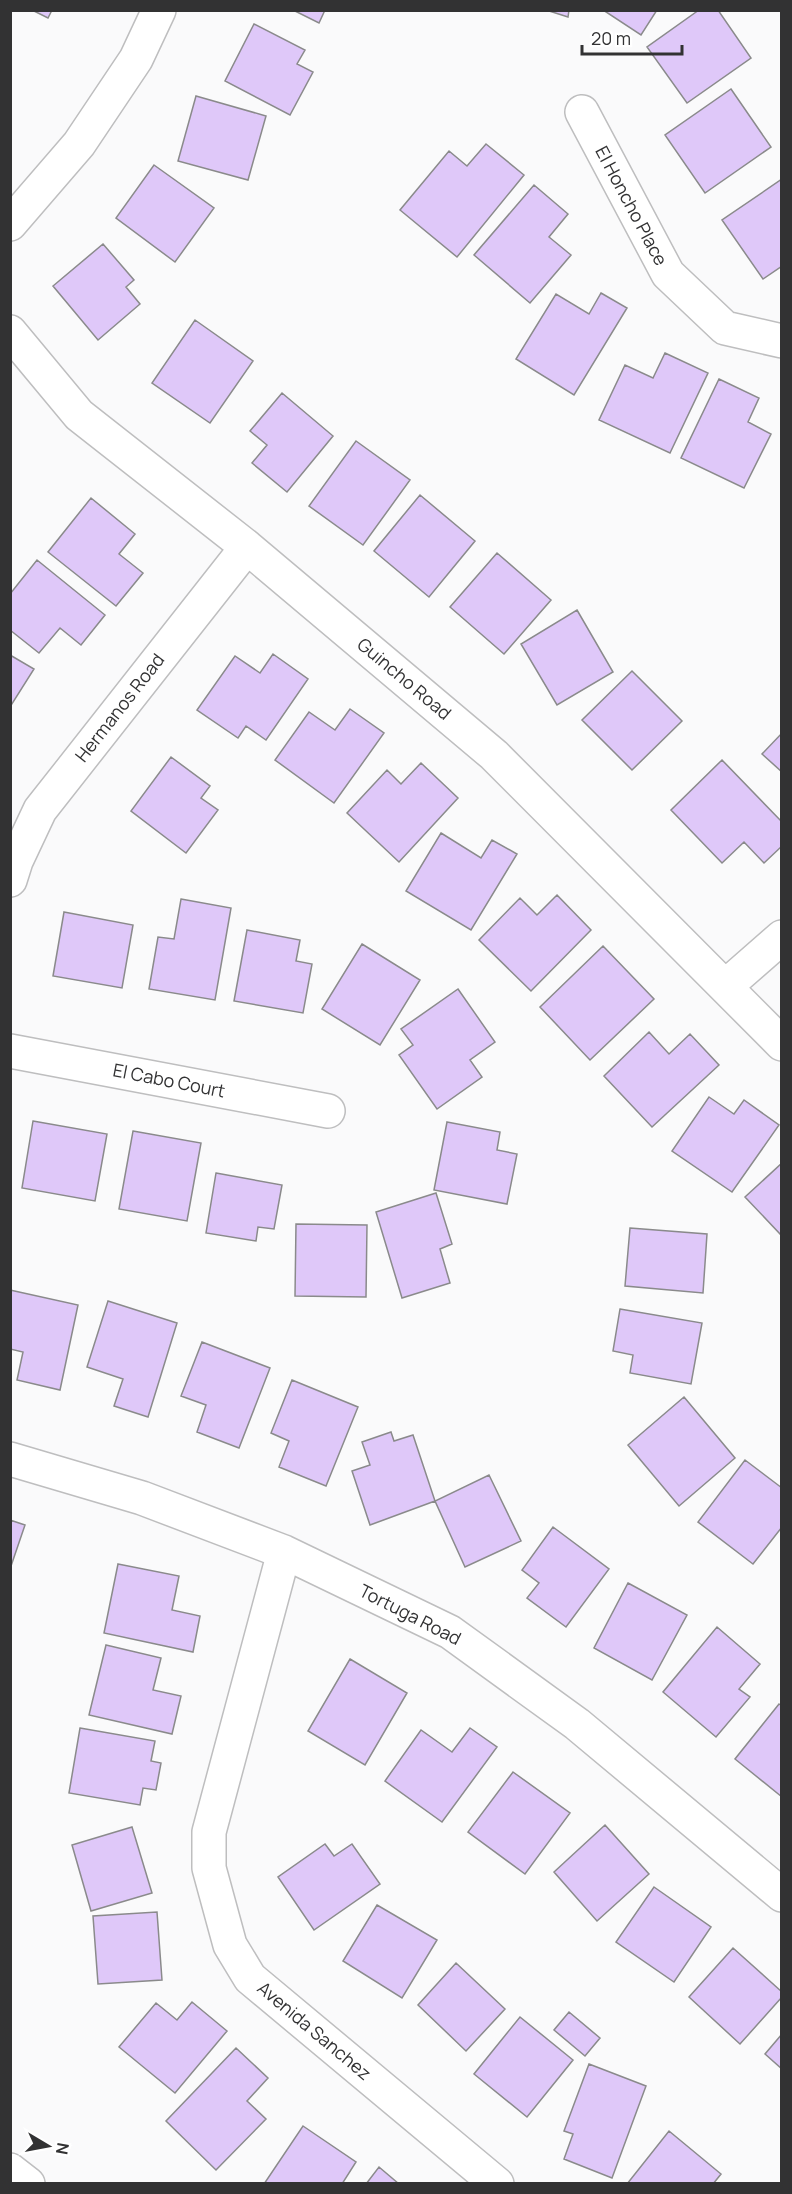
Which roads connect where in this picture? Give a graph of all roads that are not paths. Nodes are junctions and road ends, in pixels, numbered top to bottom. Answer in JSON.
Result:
{"nodes":[{"id":1,"x":159,"y":10,"type":"edge"},
{"id":2,"x":582,"y":112,"type":"dead end"},
{"id":3,"x":10,"y":224,"type":"edge"},
{"id":4,"x":10,"y":332,"type":"edge"},
{"id":5,"x":782,"y":341,"type":"edge"},
{"id":6,"x":247,"y":547,"type":"junction"},
{"id":7,"x":10,"y":880,"type":"edge"},
{"id":8,"x":782,"y":937,"type":"edge"},
{"id":9,"x":726,"y":986,"type":"junction"},
{"id":10,"x":782,"y":1044,"type":"edge"},
{"id":11,"x":10,"y":1051,"type":"edge"},
{"id":12,"x":328,"y":1111,"type":"dead end"},
{"id":13,"x":10,"y":1459,"type":"edge"},
{"id":14,"x":284,"y":1552,"type":"junction"},
{"id":15,"x":782,"y":1895,"type":"edge"},
{"id":16,"x":10,"y":2170,"type":"edge"},
{"id":17,"x":28,"y":2184,"type":"edge"},
{"id":18,"x":497,"y":2184,"type":"edge"}],
"edges":[{"from":1,"to":3,"type":"street"},
{"from":2,"to":5,"type":"street","name":"El Honcho Place"},
{"from":4,"to":6,"type":"street","name":"Guincho Road"},
{"from":6,"to":7,"type":"street","name":"Hermanos Road"},
{"from":6,"to":9,"type":"street","name":"Guincho Road"},
{"from":8,"to":9,"type":"street"},
{"from":9,"to":10,"type":"street","name":"Guincho Road"},
{"from":11,"to":12,"type":"street","name":"El Cabo Court"},
{"from":13,"to":14,"type":"street","name":"Tortuga Road"},
{"from":14,"to":15,"type":"street","name":"Tortuga Road"},
{"from":14,"to":18,"type":"street","name":"Avenida Sanchez"},
{"from":16,"to":17,"type":"street"}]}
